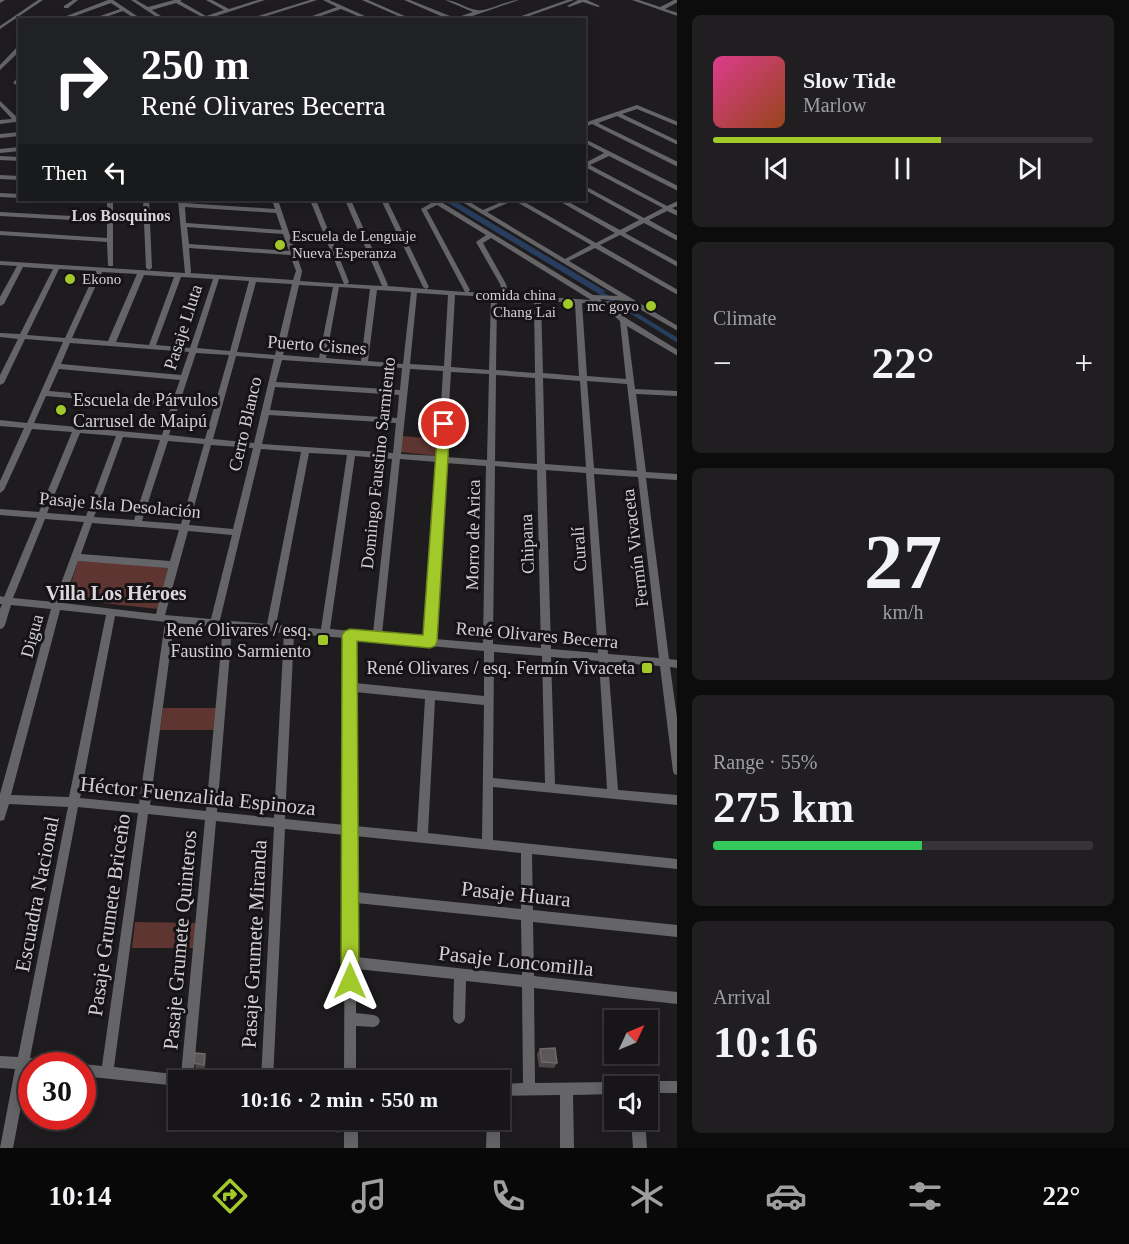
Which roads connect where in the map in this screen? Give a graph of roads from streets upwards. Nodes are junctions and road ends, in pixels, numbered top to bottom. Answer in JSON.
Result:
{"nodes":[{"id":1,"x":41,"y":0,"type":"edge"},
{"id":2,"x":49,"y":0,"type":"edge"},
{"id":3,"x":76,"y":0,"type":"edge"},
{"id":4,"x":110,"y":0,"type":"edge"},
{"id":5,"x":133,"y":0,"type":"edge"},
{"id":6,"x":208,"y":0,"type":"edge"},
{"id":7,"x":246,"y":0,"type":"edge"},
{"id":8,"x":315,"y":0,"type":"edge"},
{"id":9,"x":325,"y":0,"type":"edge"},
{"id":10,"x":375,"y":0,"type":"edge"},
{"id":11,"x":405,"y":0,"type":"edge"},
{"id":12,"x":447,"y":0,"type":"edge"},
{"id":13,"x":517,"y":0,"type":"edge"},
{"id":14,"x":572,"y":0,"type":"edge"},
{"id":15,"x":582,"y":0,"type":"edge"},
{"id":16,"x":635,"y":0,"type":"edge"},
{"id":17,"x":178,"y":1,"type":"edge"},
{"id":18,"x":264,"y":1,"type":"edge"},
{"id":19,"x":366,"y":1,"type":"edge"},
{"id":20,"x":468,"y":1,"type":"edge"},
{"id":21,"x":677,"y":1,"type":"edge"},
{"id":22,"x":253,"y":3,"type":"junction"},
{"id":23,"x":458,"y":4,"type":"junction"},
{"id":24,"x":274,"y":6,"type":"dead end"},
{"id":25,"x":598,"y":6,"type":"dead end"},
{"id":26,"x":342,"y":7,"type":"junction"},
{"id":27,"x":66,"y":8,"type":"dead end"},
{"id":28,"x":124,"y":9,"type":"junction"},
{"id":29,"x":148,"y":9,"type":"junction"},
{"id":30,"x":661,"y":9,"type":"junction"},
{"id":31,"x":227,"y":10,"type":"junction"},
{"id":32,"x":281,"y":10,"type":"junction"},
{"id":33,"x":477,"y":12,"type":"junction"},
{"id":34,"x":289,"y":14,"type":"dead end"},
{"id":35,"x":361,"y":15,"type":"junction"},
{"id":36,"x":677,"y":15,"type":"edge"},
{"id":37,"x":23,"y":18,"type":"edge"},
{"id":38,"x":63,"y":18,"type":"edge"},
{"id":39,"x":97,"y":18,"type":"edge"},
{"id":40,"x":137,"y":18,"type":"edge"},
{"id":41,"x":162,"y":18,"type":"edge"},
{"id":42,"x":207,"y":18,"type":"edge"},
{"id":43,"x":254,"y":18,"type":"edge"},
{"id":44,"x":309,"y":18,"type":"edge"},
{"id":45,"x":353,"y":18,"type":"edge"},
{"id":46,"x":368,"y":18,"type":"edge"},
{"id":47,"x":407,"y":18,"type":"edge"},
{"id":48,"x":452,"y":18,"type":"edge"},
{"id":49,"x":458,"y":18,"type":"edge"},
{"id":50,"x":518,"y":18,"type":"edge"},
{"id":51,"x":532,"y":18,"type":"edge"},
{"id":52,"x":18,"y":21,"type":"edge"},
{"id":53,"x":0,"y":28,"type":"edge"},
{"id":54,"x":0,"y":34,"type":"edge"},
{"id":55,"x":13,"y":53,"type":"edge"},
{"id":56,"x":0,"y":69,"type":"edge"},
{"id":57,"x":1,"y":106,"type":"edge"},
{"id":58,"x":617,"y":114,"type":"junction"},
{"id":59,"x":0,"y":122,"type":"edge"},
{"id":60,"x":18,"y":122,"type":"edge"},
{"id":61,"x":589,"y":123,"type":"edge"},
{"id":62,"x":677,"y":124,"type":"edge"},
{"id":63,"x":18,"y":134,"type":"edge"},
{"id":64,"x":0,"y":136,"type":"edge"},
{"id":65,"x":586,"y":142,"type":"edge"},
{"id":66,"x":677,"y":143,"type":"edge"},
{"id":67,"x":18,"y":149,"type":"edge"},
{"id":68,"x":0,"y":151,"type":"edge"},
{"id":69,"x":609,"y":153,"type":"junction"},
{"id":70,"x":0,"y":158,"type":"edge"},
{"id":71,"x":18,"y":159,"type":"edge"},
{"id":72,"x":586,"y":164,"type":"edge"},
{"id":73,"x":677,"y":165,"type":"edge"},
{"id":74,"x":586,"y":166,"type":"edge"},
{"id":75,"x":0,"y":177,"type":"edge"},
{"id":76,"x":18,"y":178,"type":"edge"},
{"id":77,"x":677,"y":188,"type":"edge"},
{"id":78,"x":586,"y":189,"type":"edge"},
{"id":79,"x":0,"y":195,"type":"edge"},
{"id":80,"x":18,"y":196,"type":"edge"},
{"id":81,"x":110,"y":201,"type":"edge"},
{"id":82,"x":146,"y":201,"type":"edge"},
{"id":83,"x":275,"y":201,"type":"edge"},
{"id":84,"x":313,"y":201,"type":"edge"},
{"id":85,"x":348,"y":201,"type":"edge"},
{"id":86,"x":384,"y":201,"type":"edge"},
{"id":87,"x":435,"y":201,"type":"edge"},
{"id":88,"x":464,"y":201,"type":"edge"},
{"id":89,"x":508,"y":201,"type":"edge"},
{"id":90,"x":519,"y":201,"type":"edge"},
{"id":91,"x":563,"y":201,"type":"edge"},
{"id":92,"x":181,"y":202,"type":"edge"},
{"id":93,"x":677,"y":203,"type":"edge"},
{"id":94,"x":667,"y":208,"type":"junction"},
{"id":95,"x":279,"y":211,"type":"junction"},
{"id":96,"x":483,"y":212,"type":"junction"},
{"id":97,"x":0,"y":213,"type":"edge"},
{"id":98,"x":677,"y":213,"type":"edge"},
{"id":99,"x":110,"y":220,"type":"junction"},
{"id":100,"x":644,"y":220,"type":"junction"},
{"id":101,"x":183,"y":225,"type":"junction"},
{"id":102,"x":286,"y":232,"type":"junction"},
{"id":103,"x":0,"y":233,"type":"edge"},
{"id":104,"x":620,"y":233,"type":"junction"},
{"id":105,"x":491,"y":235,"type":"junction"},
{"id":106,"x":677,"y":238,"type":"edge"},
{"id":107,"x":111,"y":240,"type":"junction"},
{"id":108,"x":596,"y":245,"type":"junction"},
{"id":109,"x":185,"y":246,"type":"junction"},
{"id":110,"x":294,"y":253,"type":"junction"},
{"id":111,"x":0,"y":257,"type":"edge"},
{"id":112,"x":565,"y":261,"type":"junction"},
{"id":113,"x":0,"y":263,"type":"edge"},
{"id":114,"x":21,"y":264,"type":"junction"},
{"id":115,"x":677,"y":264,"type":"edge"},
{"id":116,"x":111,"y":265,"type":"junction"},
{"id":117,"x":57,"y":267,"type":"junction"},
{"id":118,"x":149,"y":268,"type":"junction"},
{"id":119,"x":100,"y":269,"type":"junction"},
{"id":120,"x":188,"y":272,"type":"junction"},
{"id":121,"x":141,"y":273,"type":"junction"},
{"id":122,"x":178,"y":276,"type":"junction"},
{"id":123,"x":216,"y":279,"type":"junction"},
{"id":124,"x":253,"y":281,"type":"junction"},
{"id":125,"x":296,"y":281,"type":"junction"},
{"id":126,"x":346,"y":282,"type":"junction"},
{"id":127,"x":385,"y":285,"type":"junction"},
{"id":128,"x":336,"y":286,"type":"junction"},
{"id":129,"x":426,"y":287,"type":"junction"},
{"id":130,"x":374,"y":289,"type":"junction"},
{"id":131,"x":467,"y":290,"type":"junction"},
{"id":132,"x":414,"y":292,"type":"junction"},
{"id":133,"x":505,"y":292,"type":"junction"},
{"id":134,"x":677,"y":292,"type":"edge"},
{"id":135,"x":452,"y":294,"type":"junction"},
{"id":136,"x":494,"y":297,"type":"junction"},
{"id":137,"x":537,"y":300,"type":"junction"},
{"id":138,"x":601,"y":301,"type":"junction"},
{"id":139,"x":578,"y":302,"type":"junction"},
{"id":140,"x":0,"y":304,"type":"edge"},
{"id":141,"x":631,"y":304,"type":"junction"},
{"id":142,"x":623,"y":320,"type":"junction"},
{"id":143,"x":674,"y":327,"type":"edge"},
{"id":144,"x":0,"y":335,"type":"edge"},
{"id":145,"x":23,"y":337,"type":"junction"},
{"id":146,"x":68,"y":340,"type":"junction"},
{"id":147,"x":111,"y":344,"type":"junction"},
{"id":148,"x":152,"y":347,"type":"junction"},
{"id":149,"x":193,"y":351,"type":"junction"},
{"id":150,"x":233,"y":354,"type":"junction"},
{"id":151,"x":677,"y":354,"type":"edge"},
{"id":152,"x":277,"y":357,"type":"junction"},
{"id":153,"x":322,"y":360,"type":"junction"},
{"id":154,"x":364,"y":363,"type":"junction"},
{"id":155,"x":56,"y":366,"type":"junction"},
{"id":156,"x":406,"y":366,"type":"junction"},
{"id":157,"x":447,"y":369,"type":"junction"},
{"id":158,"x":493,"y":372,"type":"junction"},
{"id":159,"x":539,"y":375,"type":"junction"},
{"id":160,"x":185,"y":378,"type":"junction"},
{"id":161,"x":583,"y":378,"type":"junction"},
{"id":162,"x":0,"y":382,"type":"edge"},
{"id":163,"x":632,"y":382,"type":"junction"},
{"id":164,"x":271,"y":384,"type":"junction"},
{"id":165,"x":633,"y":391,"type":"junction"},
{"id":166,"x":44,"y":393,"type":"junction"},
{"id":167,"x":403,"y":393,"type":"junction"},
{"id":168,"x":677,"y":394,"type":"edge"},
{"id":169,"x":176,"y":405,"type":"junction"},
{"id":170,"x":265,"y":411,"type":"junction"},
{"id":171,"x":400,"y":421,"type":"junction"},
{"id":172,"x":0,"y":423,"type":"edge"},
{"id":173,"x":29,"y":426,"type":"junction"},
{"id":174,"x":77,"y":430,"type":"junction"},
{"id":175,"x":120,"y":435,"type":"junction"},
{"id":176,"x":164,"y":439,"type":"junction"},
{"id":177,"x":208,"y":442,"type":"junction"},
{"id":178,"x":256,"y":446,"type":"junction"},
{"id":179,"x":305,"y":450,"type":"junction"},
{"id":180,"x":351,"y":453,"type":"junction"},
{"id":181,"x":396,"y":456,"type":"junction"},
{"id":182,"x":442,"y":460,"type":"junction"},
{"id":183,"x":491,"y":463,"type":"junction"},
{"id":184,"x":542,"y":467,"type":"junction"},
{"id":185,"x":590,"y":471,"type":"junction"},
{"id":186,"x":643,"y":474,"type":"junction"},
{"id":187,"x":677,"y":477,"type":"edge"},
{"id":188,"x":0,"y":490,"type":"edge"},
{"id":189,"x":0,"y":512,"type":"edge"},
{"id":190,"x":42,"y":515,"type":"junction"},
{"id":191,"x":89,"y":519,"type":"junction"},
{"id":192,"x":137,"y":523,"type":"junction"},
{"id":193,"x":184,"y":527,"type":"junction"},
{"id":194,"x":236,"y":532,"type":"junction"},
{"id":195,"x":76,"y":557,"type":"junction"},
{"id":196,"x":174,"y":565,"type":"junction"},
{"id":197,"x":4,"y":601,"type":"edge"},
{"id":198,"x":58,"y":606,"type":"junction"},
{"id":199,"x":111,"y":612,"type":"junction"},
{"id":200,"x":159,"y":618,"type":"junction"},
{"id":201,"x":170,"y":619,"type":"junction"},
{"id":202,"x":215,"y":623,"type":"junction"},
{"id":203,"x":228,"y":624,"type":"junction"},
{"id":204,"x":0,"y":625,"type":"edge"},
{"id":205,"x":271,"y":628,"type":"junction"},
{"id":206,"x":289,"y":630,"type":"junction"},
{"id":207,"x":325,"y":633,"type":"junction"},
{"id":208,"x":350,"y":635,"type":"junction"},
{"id":209,"x":377,"y":637,"type":"junction"},
{"id":210,"x":430,"y":642,"type":"junction"},
{"id":211,"x":487,"y":647,"type":"junction"},
{"id":212,"x":546,"y":652,"type":"junction"},
{"id":213,"x":603,"y":657,"type":"junction"},
{"id":214,"x":665,"y":663,"type":"junction"},
{"id":215,"x":677,"y":664,"type":"edge"},
{"id":216,"x":350,"y":687,"type":"junction"},
{"id":217,"x":430,"y":695,"type":"junction"},
{"id":218,"x":489,"y":701,"type":"junction"},
{"id":219,"x":677,"y":763,"type":"edge"},
{"id":220,"x":488,"y":782,"type":"junction"},
{"id":221,"x":550,"y":788,"type":"junction"},
{"id":222,"x":613,"y":794,"type":"junction"},
{"id":223,"x":2,"y":799,"type":"edge"},
{"id":224,"x":677,"y":800,"type":"edge"},
{"id":225,"x":75,"y":802,"type":"junction"},
{"id":226,"x":144,"y":809,"type":"junction"},
{"id":227,"x":0,"y":816,"type":"edge"},
{"id":228,"x":211,"y":817,"type":"junction"},
{"id":229,"x":279,"y":824,"type":"junction"},
{"id":230,"x":350,"y":831,"type":"junction"},
{"id":231,"x":422,"y":838,"type":"junction"},
{"id":232,"x":487,"y":845,"type":"junction"},
{"id":233,"x":526,"y":849,"type":"junction"},
{"id":234,"x":677,"y":864,"type":"edge"},
{"id":235,"x":350,"y":897,"type":"junction"},
{"id":236,"x":527,"y":915,"type":"junction"},
{"id":237,"x":677,"y":931,"type":"edge"},
{"id":238,"x":350,"y":962,"type":"junction"},
{"id":239,"x":460,"y":974,"type":"junction"},
{"id":240,"x":528,"y":982,"type":"junction"},
{"id":241,"x":677,"y":998,"type":"edge"},
{"id":242,"x":459,"y":1018,"type":"dead end"},
{"id":243,"x":350,"y":1019,"type":"junction"},
{"id":244,"x":374,"y":1021,"type":"dead end"},
{"id":245,"x":25,"y":1052,"type":"edge"},
{"id":246,"x":0,"y":1062,"type":"edge"},
{"id":247,"x":18,"y":1062,"type":"edge"},
{"id":248,"x":188,"y":1070,"type":"edge"},
{"id":249,"x":267,"y":1070,"type":"edge"},
{"id":250,"x":350,"y":1070,"type":"edge"},
{"id":251,"x":96,"y":1072,"type":"edge"},
{"id":252,"x":107,"y":1073,"type":"junction"},
{"id":253,"x":168,"y":1079,"type":"edge"},
{"id":254,"x":18,"y":1087,"type":"edge"},
{"id":255,"x":658,"y":1087,"type":"edge"},
{"id":256,"x":677,"y":1087,"type":"edge"},
{"id":257,"x":604,"y":1088,"type":"edge"},
{"id":258,"x":529,"y":1089,"type":"junction"},
{"id":259,"x":566,"y":1089,"type":"junction"},
{"id":260,"x":510,"y":1090,"type":"edge"},
{"id":261,"x":351,"y":1130,"type":"edge"},
{"id":262,"x":494,"y":1130,"type":"edge"},
{"id":263,"x":639,"y":1130,"type":"edge"},
{"id":264,"x":6,"y":1148,"type":"edge"},
{"id":265,"x":351,"y":1148,"type":"edge"},
{"id":266,"x":494,"y":1148,"type":"edge"},
{"id":267,"x":567,"y":1148,"type":"edge"},
{"id":268,"x":640,"y":1148,"type":"edge"}],
"edges":[{"from":1,"to":53,"type":"street"},
{"from":2,"to":37,"type":"street"},
{"from":3,"to":27,"type":"street"},
{"from":4,"to":28,"type":"street"},
{"from":4,"to":38,"type":"street"},
{"from":5,"to":29,"type":"street"},
{"from":6,"to":31,"type":"street"},
{"from":7,"to":22,"type":"street"},
{"from":8,"to":32,"type":"street"},
{"from":9,"to":26,"type":"street"},
{"from":10,"to":19,"type":"street"},
{"from":11,"to":48,"type":"street"},
{"from":12,"to":23,"type":"street"},
{"from":13,"to":33,"type":"street"},
{"from":14,"to":50,"type":"street"},
{"from":15,"to":25,"type":"street"},
{"from":15,"to":51,"type":"street"},
{"from":16,"to":30,"type":"street"},
{"from":17,"to":29,"type":"street"},
{"from":17,"to":42,"type":"street"},
{"from":18,"to":22,"type":"street"},
{"from":19,"to":47,"type":"street"},
{"from":20,"to":23,"type":"street"},
{"from":21,"to":30,"type":"street"},
{"from":22,"to":31,"type":"street"},
{"from":23,"to":33,"type":"street"},
{"from":24,"to":32,"type":"street"},
{"from":26,"to":35,"type":"street"},
{"from":26,"to":44,"type":"street"},
{"from":28,"to":39,"type":"street"},
{"from":28,"to":40,"type":"street"},
{"from":29,"to":41,"type":"street"},
{"from":30,"to":36,"type":"street"},
{"from":31,"to":42,"type":"street"},
{"from":32,"to":34,"type":"street"},
{"from":32,"to":43,"type":"street"},
{"from":33,"to":49,"type":"street"},
{"from":35,"to":45,"type":"street"},
{"from":35,"to":46,"type":"street"},
{"from":52,"to":54,"type":"street"},
{"from":55,"to":56,"type":"street"},
{"from":57,"to":60,"type":"street"},
{"from":58,"to":61,"type":"street"},
{"from":58,"to":62,"type":"street"},
{"from":58,"to":66,"type":"street"},
{"from":59,"to":60,"type":"street"},
{"from":61,"to":73,"type":"street"},
{"from":63,"to":64,"type":"street"},
{"from":65,"to":69,"type":"street"},
{"from":67,"to":68,"type":"street"},
{"from":69,"to":72,"type":"street"},
{"from":69,"to":77,"type":"street"},
{"from":70,"to":71,"type":"street"},
{"from":74,"to":94,"type":"street"},
{"from":75,"to":76,"type":"street"},
{"from":78,"to":100,"type":"street"},
{"from":79,"to":80,"type":"street"},
{"from":81,"to":99,"type":"street"},
{"from":82,"to":118,"type":"street"},
{"from":83,"to":95,"type":"street","name":"Cerro Blanco"},
{"from":84,"to":126,"type":"street"},
{"from":85,"to":127,"type":"street"},
{"from":86,"to":129,"type":"street"},
{"from":87,"to":105,"type":"street"},
{"from":87,"to":131,"type":"street"},
{"from":88,"to":96,"type":"street"},
{"from":89,"to":96,"type":"street"},
{"from":90,"to":108,"type":"street"},
{"from":91,"to":104,"type":"street"},
{"from":92,"to":95,"type":"street"},
{"from":92,"to":101,"type":"street"},
{"from":93,"to":94,"type":"street"},
{"from":94,"to":98,"type":"street"},
{"from":94,"to":100,"type":"street"},
{"from":95,"to":102,"type":"street","name":"Cerro Blanco"},
{"from":96,"to":112,"type":"street"},
{"from":97,"to":99,"type":"street"},
{"from":99,"to":107,"type":"street"},
{"from":100,"to":104,"type":"street"},
{"from":100,"to":106,"type":"street"},
{"from":101,"to":102,"type":"street"},
{"from":101,"to":109,"type":"street"},
{"from":102,"to":110,"type":"street","name":"Cerro Blanco"},
{"from":103,"to":107,"type":"street"},
{"from":104,"to":108,"type":"street"},
{"from":104,"to":115,"type":"street"},
{"from":105,"to":133,"type":"street"},
{"from":105,"to":138,"type":"street"},
{"from":107,"to":116,"type":"street"},
{"from":108,"to":112,"type":"street"},
{"from":108,"to":134,"type":"street"},
{"from":109,"to":110,"type":"street"},
{"from":109,"to":120,"type":"street"},
{"from":110,"to":125,"type":"street","name":"Cerro Blanco"},
{"from":111,"to":116,"type":"street"},
{"from":112,"to":141,"type":"street"},
{"from":113,"to":114,"type":"street"},
{"from":114,"to":117,"type":"street"},
{"from":114,"to":140,"type":"street"},
{"from":116,"to":118,"type":"street"},
{"from":117,"to":119,"type":"street"},
{"from":117,"to":145,"type":"street"},
{"from":118,"to":120,"type":"street"},
{"from":119,"to":121,"type":"street"},
{"from":119,"to":146,"type":"street"},
{"from":120,"to":125,"type":"street"},
{"from":121,"to":122,"type":"street"},
{"from":121,"to":147,"type":"street"},
{"from":122,"to":123,"type":"street"},
{"from":122,"to":148,"type":"street"},
{"from":123,"to":124,"type":"street"},
{"from":123,"to":149,"type":"street","name":"Pasaje Lluta"},
{"from":124,"to":125,"type":"street"},
{"from":124,"to":150,"type":"street"},
{"from":125,"to":126,"type":"street"},
{"from":125,"to":128,"type":"street"},
{"from":125,"to":152,"type":"street","name":"Cerro Blanco"},
{"from":126,"to":127,"type":"street"},
{"from":127,"to":129,"type":"street"},
{"from":128,"to":130,"type":"street"},
{"from":128,"to":153,"type":"street"},
{"from":129,"to":131,"type":"street"},
{"from":130,"to":132,"type":"street"},
{"from":130,"to":154,"type":"street"},
{"from":131,"to":133,"type":"street"},
{"from":132,"to":135,"type":"street"},
{"from":132,"to":156,"type":"street","name":"Domingo Faustino Sarmiento"},
{"from":133,"to":138,"type":"street"},
{"from":135,"to":136,"type":"street"},
{"from":135,"to":157,"type":"street"},
{"from":136,"to":137,"type":"street"},
{"from":136,"to":158,"type":"street","name":"Morro de Arica"},
{"from":137,"to":139,"type":"street"},
{"from":137,"to":159,"type":"street","name":"Chipana"},
{"from":138,"to":139,"type":"street"},
{"from":138,"to":141,"type":"street"},
{"from":138,"to":141,"type":"street"},
{"from":138,"to":142,"type":"street"},
{"from":139,"to":161,"type":"street","name":"Curalí"},
{"from":141,"to":143,"type":"street"},
{"from":142,"to":151,"type":"street"},
{"from":142,"to":163,"type":"street","name":"Fermín Vivaceta"},
{"from":144,"to":145,"type":"street","name":"Puerto Cisnes"},
{"from":145,"to":146,"type":"street","name":"Puerto Cisnes"},
{"from":145,"to":162,"type":"street"},
{"from":146,"to":147,"type":"street","name":"Puerto Cisnes"},
{"from":146,"to":155,"type":"street"},
{"from":147,"to":148,"type":"street","name":"Puerto Cisnes"},
{"from":148,"to":149,"type":"street","name":"Puerto Cisnes"},
{"from":149,"to":150,"type":"street","name":"Puerto Cisnes"},
{"from":149,"to":160,"type":"street","name":"Pasaje Lluta"},
{"from":150,"to":152,"type":"street","name":"Puerto Cisnes"},
{"from":150,"to":177,"type":"street"},
{"from":152,"to":153,"type":"street","name":"Puerto Cisnes"},
{"from":152,"to":164,"type":"street","name":"Cerro Blanco"},
{"from":153,"to":154,"type":"street","name":"Puerto Cisnes"},
{"from":154,"to":156,"type":"street","name":"Puerto Cisnes"},
{"from":155,"to":160,"type":"street"},
{"from":155,"to":166,"type":"street"},
{"from":156,"to":157,"type":"street","name":"Puerto Cisnes"},
{"from":156,"to":167,"type":"street","name":"Domingo Faustino Sarmiento"},
{"from":157,"to":158,"type":"street","name":"Puerto Cisnes"},
{"from":157,"to":182,"type":"street"},
{"from":158,"to":159,"type":"street","name":"Puerto Cisnes"},
{"from":158,"to":183,"type":"street","name":"Morro de Arica"},
{"from":159,"to":161,"type":"street","name":"Puerto Cisnes"},
{"from":159,"to":184,"type":"street","name":"Chipana"},
{"from":160,"to":169,"type":"street","name":"Pasaje Lluta"},
{"from":161,"to":163,"type":"street","name":"Puerto Cisnes"},
{"from":161,"to":185,"type":"street","name":"Curalí"},
{"from":163,"to":165,"type":"street","name":"Fermín Vivaceta"},
{"from":164,"to":167,"type":"street"},
{"from":164,"to":170,"type":"street","name":"Cerro Blanco"},
{"from":165,"to":168,"type":"street"},
{"from":165,"to":186,"type":"street","name":"Fermín Vivaceta"},
{"from":166,"to":169,"type":"street"},
{"from":166,"to":173,"type":"street"},
{"from":167,"to":171,"type":"street","name":"Domingo Faustino Sarmiento"},
{"from":169,"to":176,"type":"street","name":"Pasaje Lluta"},
{"from":170,"to":171,"type":"street"},
{"from":170,"to":178,"type":"street","name":"Cerro Blanco"},
{"from":171,"to":181,"type":"street","name":"Domingo Faustino Sarmiento"},
{"from":172,"to":173,"type":"street"},
{"from":173,"to":174,"type":"street"},
{"from":173,"to":188,"type":"street"},
{"from":174,"to":175,"type":"street"},
{"from":174,"to":190,"type":"street"},
{"from":175,"to":176,"type":"street"},
{"from":175,"to":191,"type":"street","name":"Digua"},
{"from":176,"to":177,"type":"street"},
{"from":176,"to":192,"type":"street","name":"Pasaje Lluta"},
{"from":177,"to":178,"type":"street"},
{"from":177,"to":193,"type":"street"},
{"from":178,"to":179,"type":"street"},
{"from":178,"to":194,"type":"street","name":"Cerro Blanco"},
{"from":179,"to":180,"type":"street"},
{"from":179,"to":205,"type":"street"},
{"from":180,"to":181,"type":"street"},
{"from":180,"to":207,"type":"street"},
{"from":181,"to":182,"type":"street"},
{"from":181,"to":209,"type":"street","name":"Domingo Faustino Sarmiento"},
{"from":182,"to":183,"type":"street"},
{"from":182,"to":210,"type":"street"},
{"from":183,"to":184,"type":"street"},
{"from":183,"to":211,"type":"street","name":"Morro de Arica"},
{"from":184,"to":185,"type":"street"},
{"from":184,"to":212,"type":"street","name":"Chipana"},
{"from":185,"to":186,"type":"street"},
{"from":185,"to":213,"type":"street","name":"Curalí"},
{"from":186,"to":187,"type":"street"},
{"from":186,"to":214,"type":"street","name":"Fermín Vivaceta"},
{"from":189,"to":190,"type":"street","name":"Pasaje Isla Desolación"},
{"from":190,"to":191,"type":"street","name":"Pasaje Isla Desolación"},
{"from":190,"to":197,"type":"street"},
{"from":191,"to":192,"type":"street","name":"Pasaje Isla Desolación"},
{"from":191,"to":195,"type":"street","name":"Digua"},
{"from":192,"to":193,"type":"street","name":"Pasaje Isla Desolación"},
{"from":193,"to":194,"type":"street","name":"Pasaje Isla Desolación"},
{"from":193,"to":196,"type":"street"},
{"from":194,"to":202,"type":"street","name":"Cerro Blanco"},
{"from":195,"to":196,"type":"street"},
{"from":195,"to":198,"type":"street","name":"Digua"},
{"from":196,"to":200,"type":"street"},
{"from":197,"to":198,"type":"street","name":"René Olivares Becerra"},
{"from":197,"to":204,"type":"street"},
{"from":198,"to":199,"type":"street","name":"René Olivares Becerra"},
{"from":198,"to":223,"type":"street","name":"Digua"},
{"from":199,"to":200,"type":"street","name":"René Olivares Becerra"},
{"from":199,"to":225,"type":"street","name":"Escuadra Nacional"},
{"from":200,"to":201,"type":"street","name":"René Olivares Becerra"},
{"from":201,"to":202,"type":"street","name":"René Olivares Becerra"},
{"from":201,"to":226,"type":"street","name":"Pasaje Grumete Briceño"},
{"from":202,"to":203,"type":"street","name":"René Olivares Becerra"},
{"from":203,"to":205,"type":"street","name":"René Olivares Becerra"},
{"from":203,"to":228,"type":"street","name":"Pasaje Grumete Quinteros"},
{"from":205,"to":206,"type":"street","name":"René Olivares Becerra"},
{"from":206,"to":207,"type":"street","name":"René Olivares Becerra"},
{"from":206,"to":229,"type":"street","name":"Pasaje Grumete Miranda"},
{"from":207,"to":208,"type":"street","name":"René Olivares Becerra"},
{"from":208,"to":209,"type":"street","name":"René Olivares Becerra"},
{"from":208,"to":216,"type":"street"},
{"from":209,"to":210,"type":"street","name":"René Olivares Becerra"},
{"from":210,"to":211,"type":"street","name":"René Olivares Becerra"},
{"from":211,"to":212,"type":"street","name":"René Olivares Becerra"},
{"from":211,"to":218,"type":"street","name":"Morro de Arica"},
{"from":212,"to":213,"type":"street","name":"René Olivares Becerra"},
{"from":212,"to":221,"type":"street","name":"Chipana"},
{"from":213,"to":214,"type":"street","name":"René Olivares Becerra"},
{"from":213,"to":222,"type":"street","name":"Curalí"},
{"from":214,"to":215,"type":"street","name":"René Olivares Becerra"},
{"from":214,"to":219,"type":"street","name":"Fermín Vivaceta"},
{"from":216,"to":217,"type":"street"},
{"from":216,"to":230,"type":"street"},
{"from":217,"to":218,"type":"street"},
{"from":217,"to":231,"type":"street"},
{"from":218,"to":220,"type":"street","name":"Morro de Arica"},
{"from":220,"to":221,"type":"street"},
{"from":220,"to":232,"type":"street","name":"Morro de Arica"},
{"from":221,"to":222,"type":"street"},
{"from":222,"to":224,"type":"street"},
{"from":223,"to":225,"type":"street","name":"Héctor Fuenzalida Espinoza"},
{"from":223,"to":227,"type":"street","name":"Digua"},
{"from":225,"to":226,"type":"street","name":"Héctor Fuenzalida Espinoza"},
{"from":225,"to":245,"type":"street","name":"Escuadra Nacional"},
{"from":226,"to":228,"type":"street","name":"Héctor Fuenzalida Espinoza"},
{"from":226,"to":252,"type":"street","name":"Pasaje Grumete Briceño"},
{"from":228,"to":229,"type":"street","name":"Héctor Fuenzalida Espinoza"},
{"from":228,"to":248,"type":"street","name":"Pasaje Grumete Quinteros"},
{"from":229,"to":230,"type":"street","name":"Héctor Fuenzalida Espinoza"},
{"from":229,"to":249,"type":"street","name":"Pasaje Grumete Miranda"},
{"from":230,"to":231,"type":"street","name":"Héctor Fuenzalida Espinoza"},
{"from":230,"to":235,"type":"street"},
{"from":231,"to":232,"type":"street","name":"Héctor Fuenzalida Espinoza"},
{"from":232,"to":233,"type":"street","name":"Héctor Fuenzalida Espinoza"},
{"from":233,"to":234,"type":"street","name":"Héctor Fuenzalida Espinoza"},
{"from":233,"to":236,"type":"street"},
{"from":235,"to":236,"type":"street","name":"Pasaje Huara"},
{"from":235,"to":238,"type":"street"},
{"from":236,"to":237,"type":"street","name":"Pasaje Huara"},
{"from":236,"to":240,"type":"street"},
{"from":238,"to":239,"type":"street","name":"Pasaje Loncomilla"},
{"from":238,"to":243,"type":"street"},
{"from":239,"to":240,"type":"street","name":"Pasaje Loncomilla"},
{"from":239,"to":242,"type":"street"},
{"from":240,"to":241,"type":"street","name":"Pasaje Loncomilla"},
{"from":240,"to":258,"type":"street"},
{"from":243,"to":244,"type":"street"},
{"from":243,"to":250,"type":"street"},
{"from":246,"to":247,"type":"street"},
{"from":251,"to":252,"type":"street"},
{"from":252,"to":253,"type":"street"},
{"from":254,"to":264,"type":"street","name":"Escuadra Nacional"},
{"from":255,"to":256,"type":"street"},
{"from":257,"to":259,"type":"street"},
{"from":258,"to":259,"type":"street"},
{"from":258,"to":260,"type":"street"},
{"from":259,"to":267,"type":"street"},
{"from":261,"to":265,"type":"street"},
{"from":262,"to":266,"type":"street"},
{"from":263,"to":268,"type":"street"}]}
